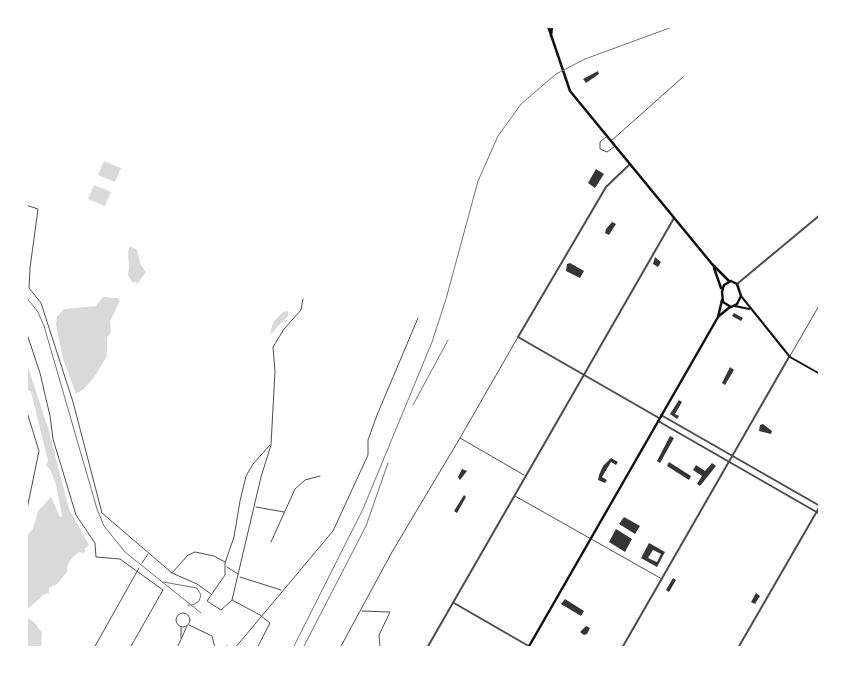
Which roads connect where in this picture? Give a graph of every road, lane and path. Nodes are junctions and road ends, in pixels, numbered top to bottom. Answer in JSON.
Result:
{"nodes":[{"id":1,"x":548,"y":26,"type":"edge"},
{"id":2,"x":552,"y":26,"type":"edge"},
{"id":3,"x":551,"y":38,"type":"junction"},
{"id":4,"x":683,"y":77,"type":"dead end"},
{"id":5,"x":607,"y":136,"type":"junction"},
{"id":6,"x":611,"y":141,"type":"junction"},
{"id":7,"x":615,"y":146,"type":"junction"},
{"id":8,"x":630,"y":164,"type":"junction"},
{"id":9,"x":26,"y":205,"type":"edge"},
{"id":10,"x":820,"y":215,"type":"edge"},
{"id":11,"x":674,"y":218,"type":"junction"},
{"id":12,"x":712,"y":264,"type":"junction"},
{"id":13,"x":729,"y":281,"type":"junction"},
{"id":14,"x":737,"y":284,"type":"junction"},
{"id":15,"x":722,"y":290,"type":"junction"},
{"id":16,"x":741,"y":296,"type":"junction"},
{"id":17,"x":303,"y":299,"type":"dead end"},
{"id":18,"x":722,"y":300,"type":"junction"},
{"id":19,"x":820,"y":304,"type":"edge"},
{"id":20,"x":735,"y":306,"type":"junction"},
{"id":21,"x":731,"y":307,"type":"junction"},
{"id":22,"x":750,"y":309,"type":"junction"},
{"id":23,"x":718,"y":317,"type":"junction"},
{"id":24,"x":418,"y":318,"type":"dead end"},
{"id":25,"x":26,"y":331,"type":"edge"},
{"id":26,"x":518,"y":337,"type":"junction"},
{"id":27,"x":790,"y":357,"type":"junction"},
{"id":28,"x":583,"y":374,"type":"junction"},
{"id":29,"x":820,"y":374,"type":"edge"},
{"id":30,"x":26,"y":409,"type":"edge"},
{"id":31,"x":659,"y":418,"type":"junction"},
{"id":32,"x":460,"y":438,"type":"junction"},
{"id":33,"x":271,"y":445,"type":"junction"},
{"id":34,"x":732,"y":456,"type":"junction"},
{"id":35,"x":729,"y":462,"type":"junction"},
{"id":36,"x":320,"y":476,"type":"dead end"},
{"id":37,"x":525,"y":476,"type":"junction"},
{"id":38,"x":515,"y":496,"type":"junction"},
{"id":39,"x":255,"y":506,"type":"junction"},
{"id":40,"x":820,"y":506,"type":"edge"},
{"id":41,"x":284,"y":512,"type":"junction"},
{"id":42,"x":816,"y":512,"type":"junction"},
{"id":43,"x":26,"y":514,"type":"edge"},
{"id":44,"x":820,"y":514,"type":"edge"},
{"id":45,"x":590,"y":538,"type":"junction"},
{"id":46,"x":271,"y":542,"type":"dead end"},
{"id":47,"x":149,"y":553,"type":"junction"},
{"id":48,"x":142,"y":563,"type":"dead end"},
{"id":49,"x":225,"y":563,"type":"junction"},
{"id":50,"x":226,"y":567,"type":"junction"},
{"id":51,"x":139,"y":568,"type":"dead end"},
{"id":52,"x":137,"y":572,"type":"junction"},
{"id":53,"x":172,"y":573,"type":"junction"},
{"id":54,"x":239,"y":576,"type":"junction"},
{"id":55,"x":662,"y":579,"type":"junction"},
{"id":56,"x":282,"y":590,"type":"junction"},
{"id":57,"x":211,"y":594,"type":"junction"},
{"id":58,"x":232,"y":600,"type":"junction"},
{"id":59,"x":453,"y":602,"type":"junction"},
{"id":60,"x":360,"y":611,"type":"junction"},
{"id":61,"x":262,"y":616,"type":"junction"},
{"id":62,"x":188,"y":625,"type":"junction"},
{"id":63,"x":180,"y":626,"type":"junction"},
{"id":64,"x":181,"y":639,"type":"junction"},
{"id":65,"x":381,"y":647,"type":"edge"},
{"id":66,"x":530,"y":647,"type":"edge"},
{"id":67,"x":94,"y":648,"type":"edge"},
{"id":68,"x":130,"y":648,"type":"edge"},
{"id":69,"x":177,"y":648,"type":"edge"},
{"id":70,"x":215,"y":648,"type":"edge"},
{"id":71,"x":222,"y":648,"type":"edge"},
{"id":72,"x":234,"y":648,"type":"edge"},
{"id":73,"x":257,"y":648,"type":"edge"},
{"id":74,"x":340,"y":648,"type":"edge"},
{"id":75,"x":427,"y":648,"type":"edge"},
{"id":76,"x":622,"y":648,"type":"edge"},
{"id":77,"x":738,"y":648,"type":"edge"}],
"edges":[{"from":1,"to":3,"type":"main road"},
{"from":2,"to":3,"type":"main road"},
{"from":3,"to":5,"type":"main road"},
{"from":4,"to":6,"type":"street"},
{"from":5,"to":6,"type":"main road"},
{"from":5,"to":7,"type":"street"},
{"from":6,"to":7,"type":"main road"},
{"from":7,"to":8,"type":"main road"},
{"from":8,"to":11,"type":"main road"},
{"from":8,"to":26,"type":"street"},
{"from":9,"to":47,"type":"street"},
{"from":10,"to":14,"type":"street"},
{"from":11,"to":12,"type":"main road"},
{"from":11,"to":28,"type":"street"},
{"from":12,"to":13,"type":"main road"},
{"from":12,"to":15,"type":"main road"},
{"from":13,"to":14,"type":"main road"},
{"from":13,"to":15,"type":"main road"},
{"from":14,"to":16,"type":"main road"},
{"from":15,"to":18,"type":"main road"},
{"from":16,"to":20,"type":"main road"},
{"from":16,"to":22,"type":"main road"},
{"from":17,"to":33,"type":"street"},
{"from":18,"to":21,"type":"main road"},
{"from":18,"to":23,"type":"main road"},
{"from":19,"to":27,"type":"street"},
{"from":20,"to":21,"type":"main road"},
{"from":20,"to":22,"type":"main road"},
{"from":21,"to":23,"type":"main road"},
{"from":22,"to":27,"type":"main road"},
{"from":23,"to":31,"type":"main road"},
{"from":24,"to":56,"type":"street"},
{"from":25,"to":52,"type":"street"},
{"from":26,"to":28,"type":"street"},
{"from":26,"to":32,"type":"street"},
{"from":27,"to":29,"type":"main road"},
{"from":27,"to":34,"type":"street"},
{"from":28,"to":31,"type":"street"},
{"from":28,"to":37,"type":"street"},
{"from":30,"to":43,"type":"street"},
{"from":31,"to":34,"type":"street"},
{"from":31,"to":35,"type":"street"},
{"from":31,"to":45,"type":"main road"},
{"from":32,"to":37,"type":"street"},
{"from":32,"to":60,"type":"street"},
{"from":33,"to":39,"type":"street"},
{"from":33,"to":49,"type":"street"},
{"from":34,"to":35,"type":"street"},
{"from":34,"to":40,"type":"street"},
{"from":35,"to":42,"type":"street"},
{"from":35,"to":55,"type":"street"},
{"from":36,"to":41,"type":"street"},
{"from":37,"to":38,"type":"street"},
{"from":38,"to":45,"type":"street"},
{"from":38,"to":59,"type":"street"},
{"from":39,"to":41,"type":"street"},
{"from":39,"to":54,"type":"street"},
{"from":40,"to":42,"type":"street"},
{"from":41,"to":46,"type":"street"},
{"from":42,"to":44,"type":"street"},
{"from":42,"to":77,"type":"street"},
{"from":45,"to":55,"type":"street"},
{"from":45,"to":66,"type":"main road"},
{"from":47,"to":48,"type":"street"},
{"from":47,"to":53,"type":"street"},
{"from":49,"to":50,"type":"street"},
{"from":49,"to":53,"type":"street"},
{"from":50,"to":54,"type":"street"},
{"from":50,"to":57,"type":"street"},
{"from":51,"to":52,"type":"street"},
{"from":52,"to":67,"type":"street"},
{"from":52,"to":68,"type":"street"},
{"from":53,"to":57,"type":"street"},
{"from":54,"to":56,"type":"street"},
{"from":54,"to":58,"type":"street"},
{"from":55,"to":76,"type":"street"},
{"from":56,"to":61,"type":"street"},
{"from":57,"to":58,"type":"street"},
{"from":58,"to":61,"type":"street"},
{"from":59,"to":66,"type":"street"},
{"from":59,"to":75,"type":"street"},
{"from":60,"to":65,"type":"street"},
{"from":60,"to":74,"type":"street"},
{"from":61,"to":72,"type":"street"},
{"from":61,"to":73,"type":"street"},
{"from":62,"to":63,"type":"street"},
{"from":62,"to":63,"type":"street"},
{"from":62,"to":64,"type":"street"},
{"from":62,"to":70,"type":"street"},
{"from":63,"to":64,"type":"street"},
{"from":64,"to":69,"type":"street"},
{"from":71,"to":72,"type":"street"}]}
